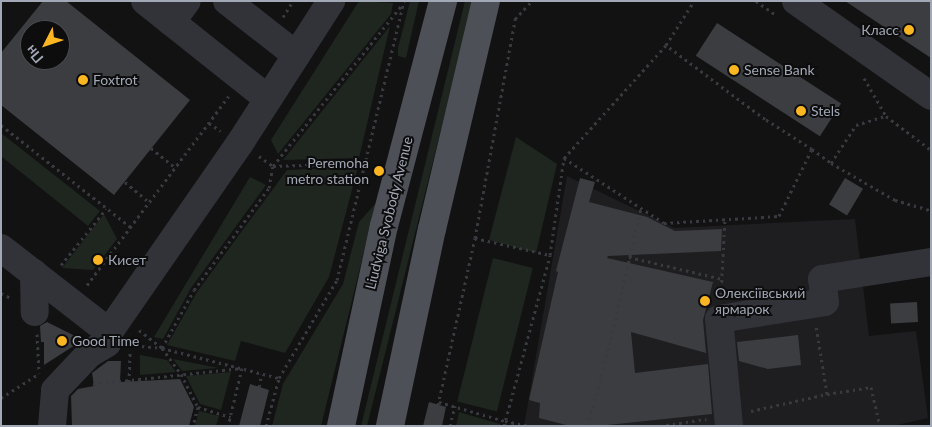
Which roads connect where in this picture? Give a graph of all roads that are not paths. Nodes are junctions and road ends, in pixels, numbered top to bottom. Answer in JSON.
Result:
{"nodes":[{"id":1,"x":145,"y":1,"type":"edge"},
{"id":2,"x":331,"y":1,"type":"edge"},
{"id":3,"x":443,"y":1,"type":"edge"},
{"id":4,"x":486,"y":1,"type":"edge"},
{"id":5,"x":228,"y":2,"type":"edge"},
{"id":6,"x":788,"y":10,"type":"edge"},
{"id":7,"x":179,"y":12,"type":"edge"},
{"id":8,"x":296,"y":56,"type":"junction"},
{"id":9,"x":931,"y":96,"type":"edge"},
{"id":10,"x":268,"y":99,"type":"junction"},
{"id":11,"x":1,"y":248,"type":"edge"},
{"id":12,"x":931,"y":262,"type":"edge"},
{"id":13,"x":47,"y":270,"type":"junction"},
{"id":14,"x":35,"y":312,"type":"road end"},
{"id":15,"x":119,"y":338,"type":"junction"},
{"id":16,"x":729,"y":421,"type":"edge"},
{"id":17,"x":52,"y":426,"type":"edge"},
{"id":18,"x":341,"y":426,"type":"edge"},
{"id":19,"x":390,"y":426,"type":"edge"}],
"edges":[{"from":1,"to":7,"type":"street"},
{"from":2,"to":8,"type":"street"},
{"from":3,"to":18,"type":"main road","name":"Liudviga Svobody Avenue"},
{"from":4,"to":19,"type":"main road"},
{"from":5,"to":8,"type":"street"},
{"from":6,"to":9,"type":"street"},
{"from":7,"to":10,"type":"street"},
{"from":8,"to":10,"type":"street"},
{"from":10,"to":15,"type":"street"},
{"from":11,"to":13,"type":"street"},
{"from":12,"to":16,"type":"street"},
{"from":13,"to":14,"type":"street"},
{"from":13,"to":15,"type":"street"},
{"from":15,"to":17,"type":"street"}]}
